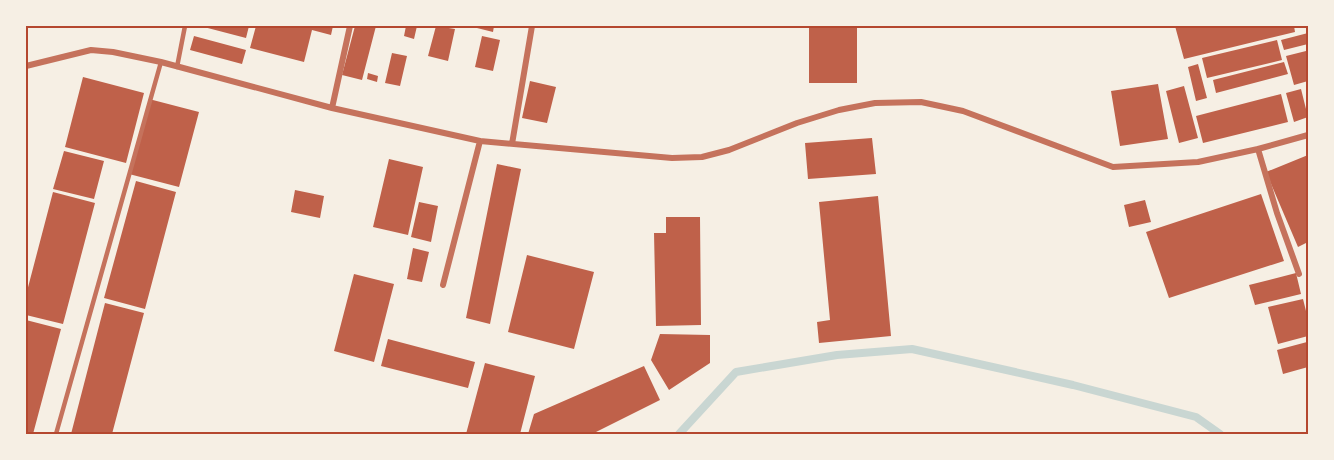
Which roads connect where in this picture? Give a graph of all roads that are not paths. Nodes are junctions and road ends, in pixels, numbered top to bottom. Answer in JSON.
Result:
{"nodes":[{"id":1,"x":185,"y":26,"type":"edge"},
{"id":2,"x":350,"y":26,"type":"edge"},
{"id":3,"x":532,"y":26,"type":"edge"},
{"id":4,"x":161,"y":62,"type":"junction"},
{"id":5,"x":26,"y":66,"type":"edge"},
{"id":6,"x":177,"y":67,"type":"junction"},
{"id":7,"x":332,"y":108,"type":"junction"},
{"id":8,"x":1308,"y":135,"type":"edge"},
{"id":9,"x":480,"y":141,"type":"junction"},
{"id":10,"x":512,"y":144,"type":"junction"},
{"id":11,"x":1258,"y":149,"type":"junction"},
{"id":12,"x":1299,"y":274,"type":"dead end"},
{"id":13,"x":443,"y":285,"type":"dead end"},
{"id":14,"x":56,"y":435,"type":"edge"}],
"edges":[{"from":1,"to":6,"type":"lane"},
{"from":2,"to":7,"type":"street"},
{"from":3,"to":10,"type":"street"},
{"from":4,"to":5,"type":"street"},
{"from":4,"to":6,"type":"street"},
{"from":4,"to":14,"type":"lane"},
{"from":6,"to":7,"type":"street"},
{"from":7,"to":9,"type":"street"},
{"from":8,"to":11,"type":"street"},
{"from":9,"to":10,"type":"street"},
{"from":9,"to":13,"type":"street"},
{"from":10,"to":11,"type":"street"},
{"from":11,"to":12,"type":"street"}]}
